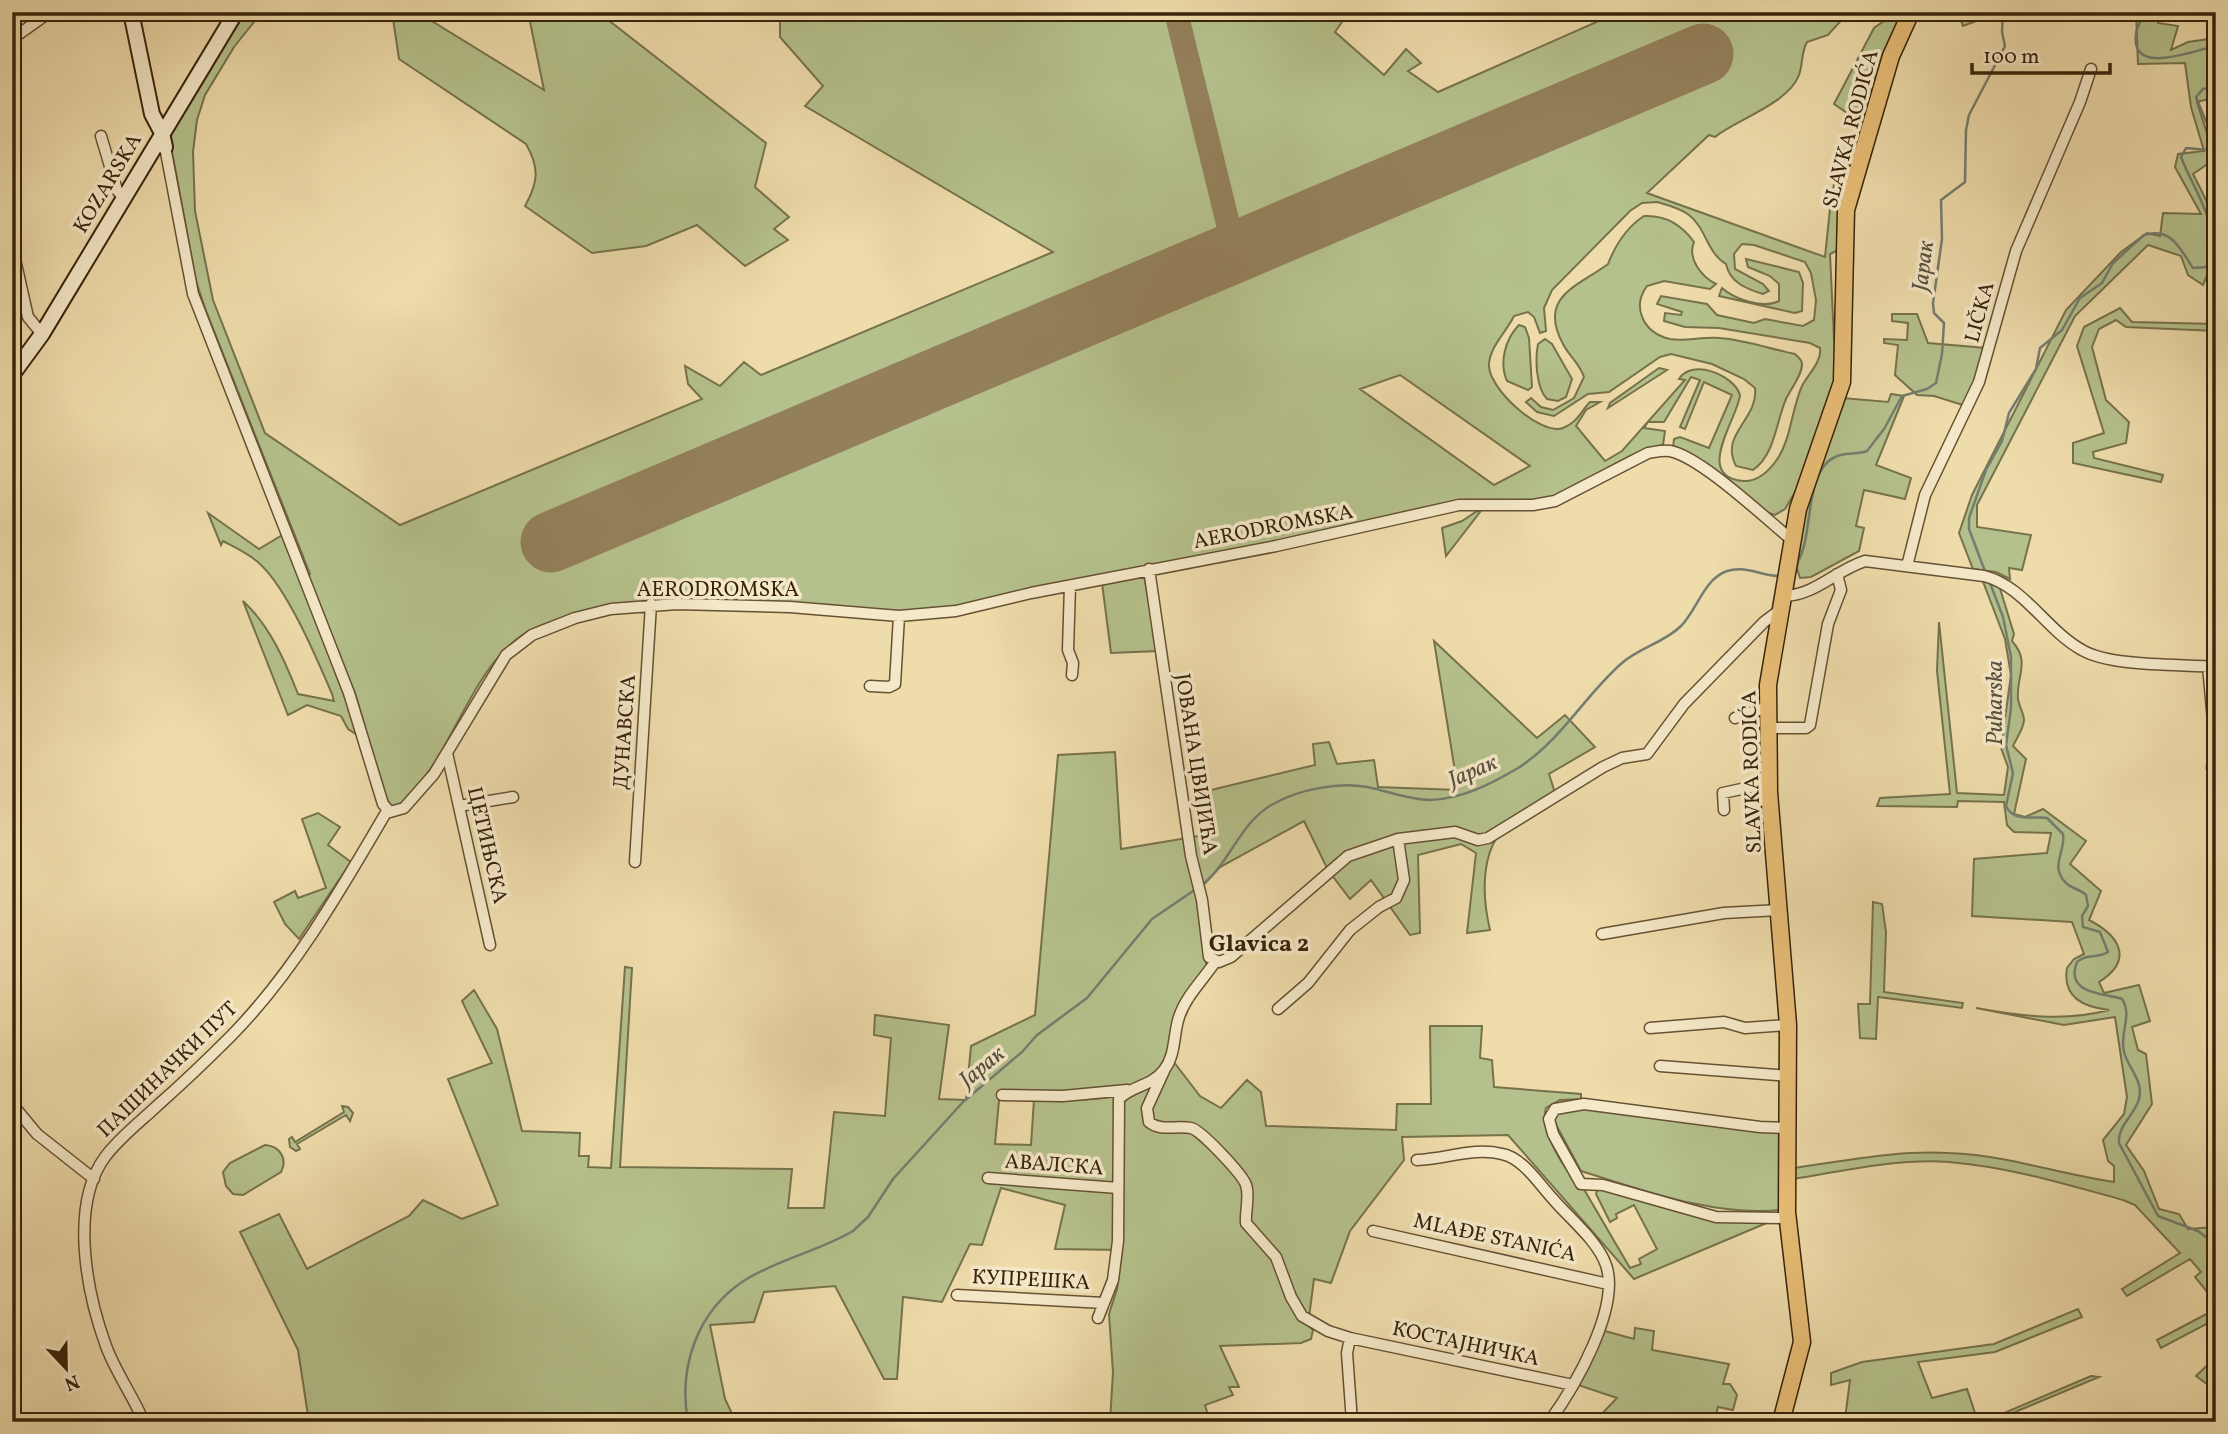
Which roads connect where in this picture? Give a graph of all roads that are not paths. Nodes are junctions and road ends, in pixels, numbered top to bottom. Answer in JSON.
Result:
{"nodes":[{"id":1,"x":50,"y":12,"type":"edge"},
{"id":2,"x":131,"y":12,"type":"edge"},
{"id":3,"x":236,"y":12,"type":"edge"},
{"id":4,"x":1910,"y":12,"type":"edge"},
{"id":5,"x":12,"y":39,"type":"edge"},
{"id":6,"x":2091,"y":69,"type":"dead end"},
{"id":7,"x":102,"y":136,"type":"dead end"},
{"id":8,"x":163,"y":140,"type":"junction"},
{"id":9,"x":122,"y":197,"type":"junction"},
{"id":10,"x":12,"y":247,"type":"edge"},
{"id":11,"x":42,"y":334,"type":"junction"},
{"id":12,"x":12,"y":375,"type":"edge"},
{"id":13,"x":1792,"y":540,"type":"junction"},
{"id":14,"x":1907,"y":566,"type":"junction"},
{"id":15,"x":1149,"y":569,"type":"junction"},
{"id":16,"x":1837,"y":575,"type":"junction"},
{"id":17,"x":1070,"y":586,"type":"junction"},
{"id":18,"x":1781,"y":603,"type":"junction"},
{"id":19,"x":651,"y":604,"type":"junction"},
{"id":20,"x":899,"y":616,"type":"junction"},
{"id":21,"x":2212,"y":667,"type":"edge"},
{"id":22,"x":1072,"y":675,"type":"dead end"},
{"id":23,"x":870,"y":685,"type":"dead end"},
{"id":24,"x":1768,"y":707,"type":"junction"},
{"id":25,"x":1735,"y":718,"type":"dead end"},
{"id":26,"x":1767,"y":728,"type":"junction"},
{"id":27,"x":447,"y":753,"type":"junction"},
{"id":28,"x":2211,"y":768,"type":"dead end"},
{"id":29,"x":1769,"y":783,"type":"junction"},
{"id":30,"x":513,"y":797,"type":"dead end"},
{"id":31,"x":459,"y":806,"type":"junction"},
{"id":32,"x":1724,"y":810,"type":"dead end"},
{"id":33,"x":387,"y":811,"type":"junction"},
{"id":34,"x":1398,"y":839,"type":"junction"},
{"id":35,"x":635,"y":862,"type":"dead end"},
{"id":36,"x":1779,"y":910,"type":"junction"},
{"id":37,"x":1602,"y":934,"type":"dead end"},
{"id":38,"x":490,"y":945,"type":"dead end"},
{"id":39,"x":1215,"y":962,"type":"junction"},
{"id":40,"x":1278,"y":1009,"type":"dead end"},
{"id":41,"x":1788,"y":1025,"type":"junction"},
{"id":42,"x":1650,"y":1028,"type":"dead end"},
{"id":43,"x":1660,"y":1066,"type":"dead end"},
{"id":44,"x":1164,"y":1071,"type":"junction"},
{"id":45,"x":1789,"y":1076,"type":"junction"},
{"id":46,"x":1127,"y":1090,"type":"junction"},
{"id":47,"x":1002,"y":1095,"type":"dead end"},
{"id":48,"x":12,"y":1104,"type":"edge"},
{"id":49,"x":1786,"y":1128,"type":"junction"},
{"id":50,"x":1417,"y":1160,"type":"dead end"},
{"id":51,"x":988,"y":1178,"type":"dead end"},
{"id":52,"x":94,"y":1179,"type":"junction"},
{"id":53,"x":1118,"y":1188,"type":"junction"},
{"id":54,"x":1787,"y":1217,"type":"junction"},
{"id":55,"x":1373,"y":1231,"type":"dead end"},
{"id":56,"x":1608,"y":1284,"type":"junction"},
{"id":57,"x":957,"y":1295,"type":"dead end"},
{"id":58,"x":1104,"y":1303,"type":"junction"},
{"id":59,"x":1098,"y":1318,"type":"dead end"},
{"id":60,"x":1350,"y":1338,"type":"junction"},
{"id":61,"x":1573,"y":1385,"type":"junction"},
{"id":62,"x":144,"y":1422,"type":"edge"},
{"id":63,"x":1352,"y":1422,"type":"edge"},
{"id":64,"x":1549,"y":1422,"type":"edge"},
{"id":65,"x":1781,"y":1422,"type":"edge"}],
"edges":[{"from":1,"to":5,"type":"street"},
{"from":2,"to":8,"type":"street"},
{"from":3,"to":8,"type":"street","name":"KOZARSKA"},
{"from":4,"to":13,"type":"main road","name":"SLAVKA RODIĆA"},
{"from":6,"to":14,"type":"street","name":"LIČKA"},
{"from":7,"to":9,"type":"street"},
{"from":8,"to":9,"type":"street","name":"KOZARSKA"},
{"from":8,"to":33,"type":"street"},
{"from":9,"to":11,"type":"street","name":"KOZARSKA"},
{"from":10,"to":11,"type":"street"},
{"from":11,"to":12,"type":"street","name":"KOZARSKA"},
{"from":13,"to":15,"type":"street","name":"AERODROMSKA"},
{"from":13,"to":18,"type":"main road","name":"SLAVKA RODIĆA"},
{"from":14,"to":16,"type":"street"},
{"from":14,"to":21,"type":"street"},
{"from":15,"to":17,"type":"street","name":"AERODROMSKA"},
{"from":15,"to":39,"type":"street","name":"ЈОВАНА ЦВИЈИЋА"},
{"from":16,"to":18,"type":"street"},
{"from":16,"to":26,"type":"street"},
{"from":17,"to":20,"type":"street","name":"AERODROMSKA"},
{"from":17,"to":22,"type":"street"},
{"from":18,"to":24,"type":"main road","name":"SLAVKA RODIĆA"},
{"from":18,"to":34,"type":"street"},
{"from":19,"to":20,"type":"street","name":"AERODROMSKA"},
{"from":19,"to":27,"type":"street","name":"AERODROMSKA"},
{"from":19,"to":35,"type":"street","name":"ДУНАВСКА"},
{"from":20,"to":23,"type":"street"},
{"from":21,"to":28,"type":"street"},
{"from":24,"to":25,"type":"street"},
{"from":24,"to":26,"type":"main road","name":"SLAVKA RODIĆA"},
{"from":26,"to":29,"type":"main road","name":"SLAVKA RODIĆA"},
{"from":27,"to":31,"type":"street","name":"ЦЕТИЊСКА"},
{"from":27,"to":33,"type":"street","name":"AERODROMSKA"},
{"from":29,"to":32,"type":"street"},
{"from":29,"to":36,"type":"main road","name":"SLAVKA RODIĆA"},
{"from":30,"to":31,"type":"street"},
{"from":31,"to":38,"type":"street","name":"ЦЕТИЊСКА"},
{"from":33,"to":52,"type":"street","name":"ПАШИНАЧКИ ПУТ"},
{"from":34,"to":39,"type":"street"},
{"from":34,"to":40,"type":"street"},
{"from":36,"to":37,"type":"street"},
{"from":36,"to":41,"type":"main road","name":"SLAVKA RODIĆA"},
{"from":39,"to":44,"type":"street"},
{"from":41,"to":42,"type":"street"},
{"from":41,"to":45,"type":"main road","name":"SLAVKA RODIĆA"},
{"from":43,"to":45,"type":"street"},
{"from":44,"to":46,"type":"street"},
{"from":44,"to":60,"type":"street","name":"КОСТАЈНИЧКА"},
{"from":45,"to":49,"type":"main road","name":"SLAVKA RODIĆA"},
{"from":46,"to":47,"type":"street"},
{"from":46,"to":53,"type":"street"},
{"from":48,"to":52,"type":"street"},
{"from":49,"to":54,"type":"main road","name":"SLAVKA RODIĆA"},
{"from":49,"to":54,"type":"street"},
{"from":50,"to":56,"type":"street"},
{"from":51,"to":53,"type":"street","name":"АВАЛСКА"},
{"from":52,"to":62,"type":"street","name":"ПАШИНАЧКИ ПУТ"},
{"from":53,"to":58,"type":"street"},
{"from":54,"to":65,"type":"main road","name":"SLAVKA RODIĆA"},
{"from":55,"to":56,"type":"street","name":"MLAĐE STANIĆA"},
{"from":56,"to":61,"type":"street"},
{"from":57,"to":58,"type":"street","name":"КУПРЕШКА"},
{"from":58,"to":59,"type":"street"},
{"from":60,"to":61,"type":"street","name":"КОСТАЈНИЧКА"},
{"from":60,"to":63,"type":"street"},
{"from":61,"to":64,"type":"street"}]}
